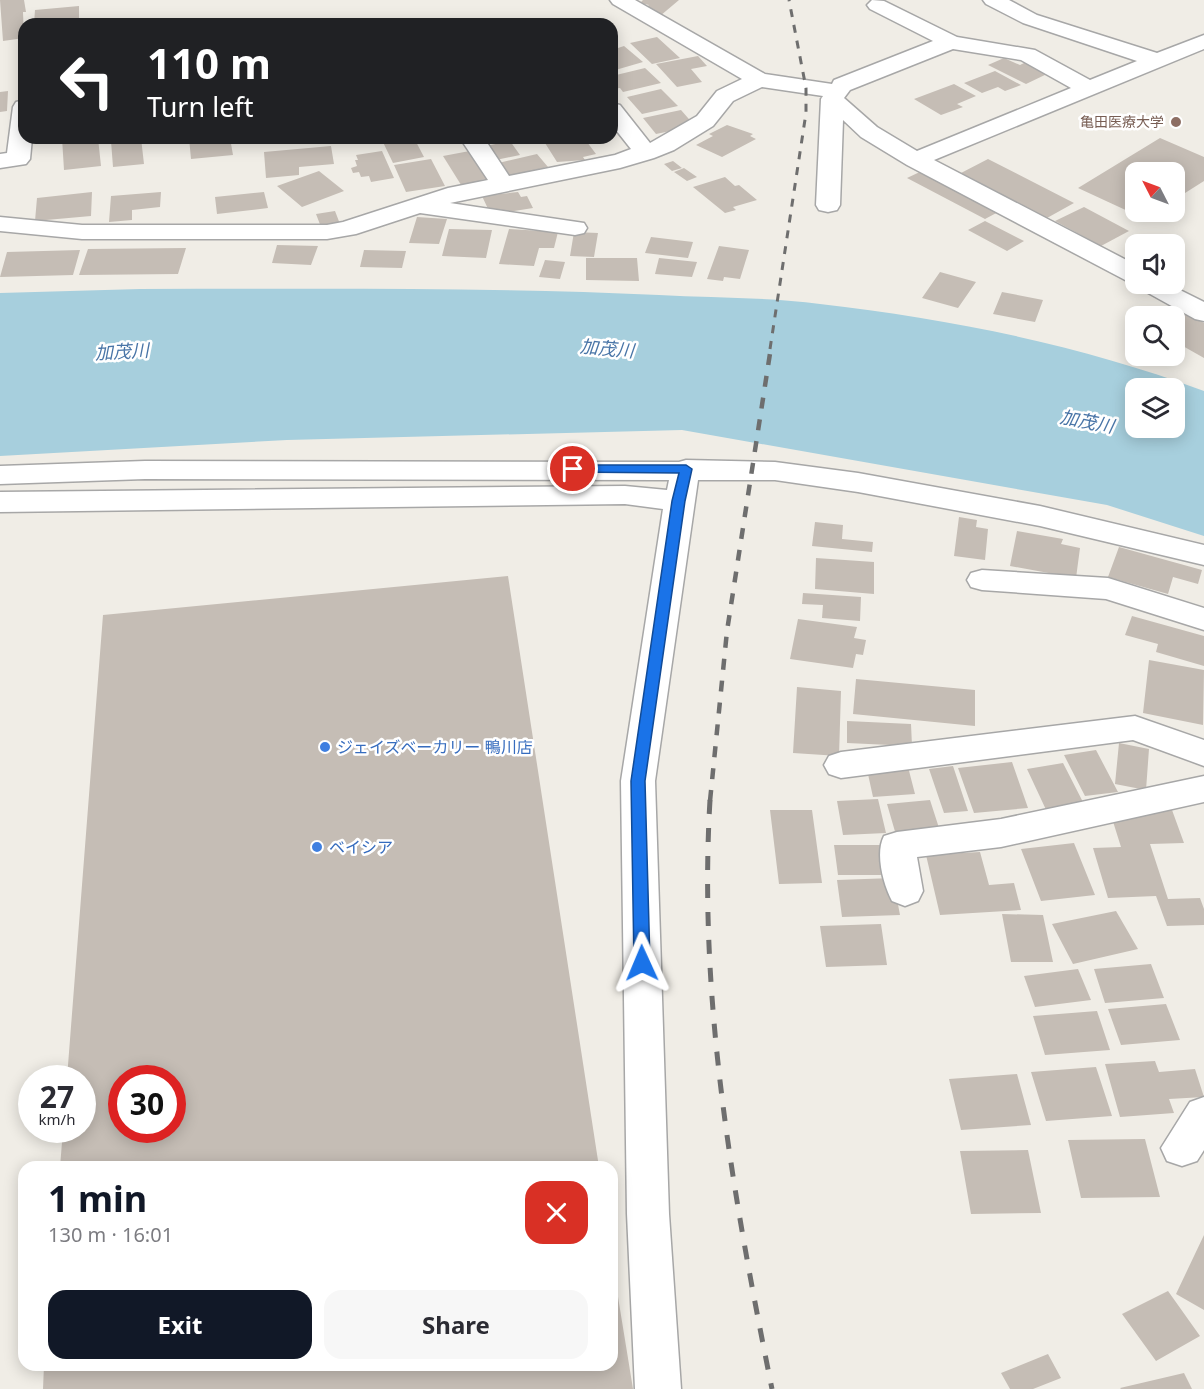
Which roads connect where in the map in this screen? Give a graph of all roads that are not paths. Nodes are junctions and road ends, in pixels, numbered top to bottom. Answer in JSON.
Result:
{"nodes":[{"id":1,"x":620,"y":0,"type":"edge"},
{"id":2,"x":993,"y":0,"type":"edge"},
{"id":3,"x":877,"y":5,"type":"dead end"},
{"id":4,"x":1204,"y":41,"type":"edge"},
{"id":5,"x":951,"y":42,"type":"junction"},
{"id":6,"x":1157,"y":60,"type":"junction"},
{"id":7,"x":759,"y":80,"type":"junction"},
{"id":8,"x":1088,"y":88,"type":"junction"},
{"id":9,"x":834,"y":95,"type":"junction"},
{"id":10,"x":618,"y":118,"type":"edge"},
{"id":11,"x":20,"y":144,"type":"edge"},
{"id":12,"x":476,"y":144,"type":"edge"},
{"id":13,"x":646,"y":153,"type":"junction"},
{"id":14,"x":915,"y":160,"type":"junction"},
{"id":15,"x":0,"y":161,"type":"edge"},
{"id":16,"x":502,"y":182,"type":"junction"},
{"id":17,"x":417,"y":206,"type":"junction"},
{"id":18,"x":828,"y":206,"type":"dead end"},
{"id":19,"x":0,"y":224,"type":"edge"},
{"id":20,"x":575,"y":228,"type":"dead end"},
{"id":21,"x":1125,"y":270,"type":"edge"},
{"id":22,"x":1169,"y":294,"type":"edge"},
{"id":23,"x":1204,"y":313,"type":"edge"},
{"id":24,"x":0,"y":475,"type":"edge"},
{"id":25,"x":682,"y":485,"type":"junction"},
{"id":26,"x":0,"y":502,"type":"edge"},
{"id":27,"x":1204,"y":555,"type":"edge"},
{"id":28,"x":982,"y":579,"type":"dead end"},
{"id":29,"x":1204,"y":619,"type":"edge"},
{"id":30,"x":1204,"y":753,"type":"edge"},
{"id":31,"x":841,"y":765,"type":"dead end"},
{"id":32,"x":1204,"y":789,"type":"edge"},
{"id":33,"x":905,"y":891,"type":"dead end"},
{"id":34,"x":1204,"y":1115,"type":"edge"},
{"id":35,"x":1182,"y":1148,"type":"dead end"},
{"id":36,"x":658,"y":1389,"type":"edge"}],
"edges":[{"from":1,"to":7,"type":"street"},
{"from":2,"to":6,"type":"street"},
{"from":3,"to":5,"type":"street"},
{"from":4,"to":6,"type":"street"},
{"from":5,"to":8,"type":"street"},
{"from":5,"to":9,"type":"street"},
{"from":6,"to":8,"type":"street"},
{"from":7,"to":9,"type":"street"},
{"from":7,"to":13,"type":"street"},
{"from":8,"to":14,"type":"street"},
{"from":9,"to":14,"type":"street"},
{"from":9,"to":18,"type":"street"},
{"from":10,"to":13,"type":"street"},
{"from":11,"to":15,"type":"street"},
{"from":12,"to":16,"type":"street"},
{"from":13,"to":16,"type":"street"},
{"from":14,"to":21,"type":"street"},
{"from":16,"to":17,"type":"street"},
{"from":17,"to":19,"type":"street"},
{"from":17,"to":20,"type":"street"},
{"from":22,"to":23,"type":"street"},
{"from":24,"to":25,"type":"street"},
{"from":25,"to":26,"type":"street"},
{"from":25,"to":27,"type":"street"},
{"from":25,"to":36,"type":"street"},
{"from":28,"to":29,"type":"street"},
{"from":30,"to":31,"type":"street"},
{"from":32,"to":33,"type":"street"},
{"from":34,"to":35,"type":"street"}]}
